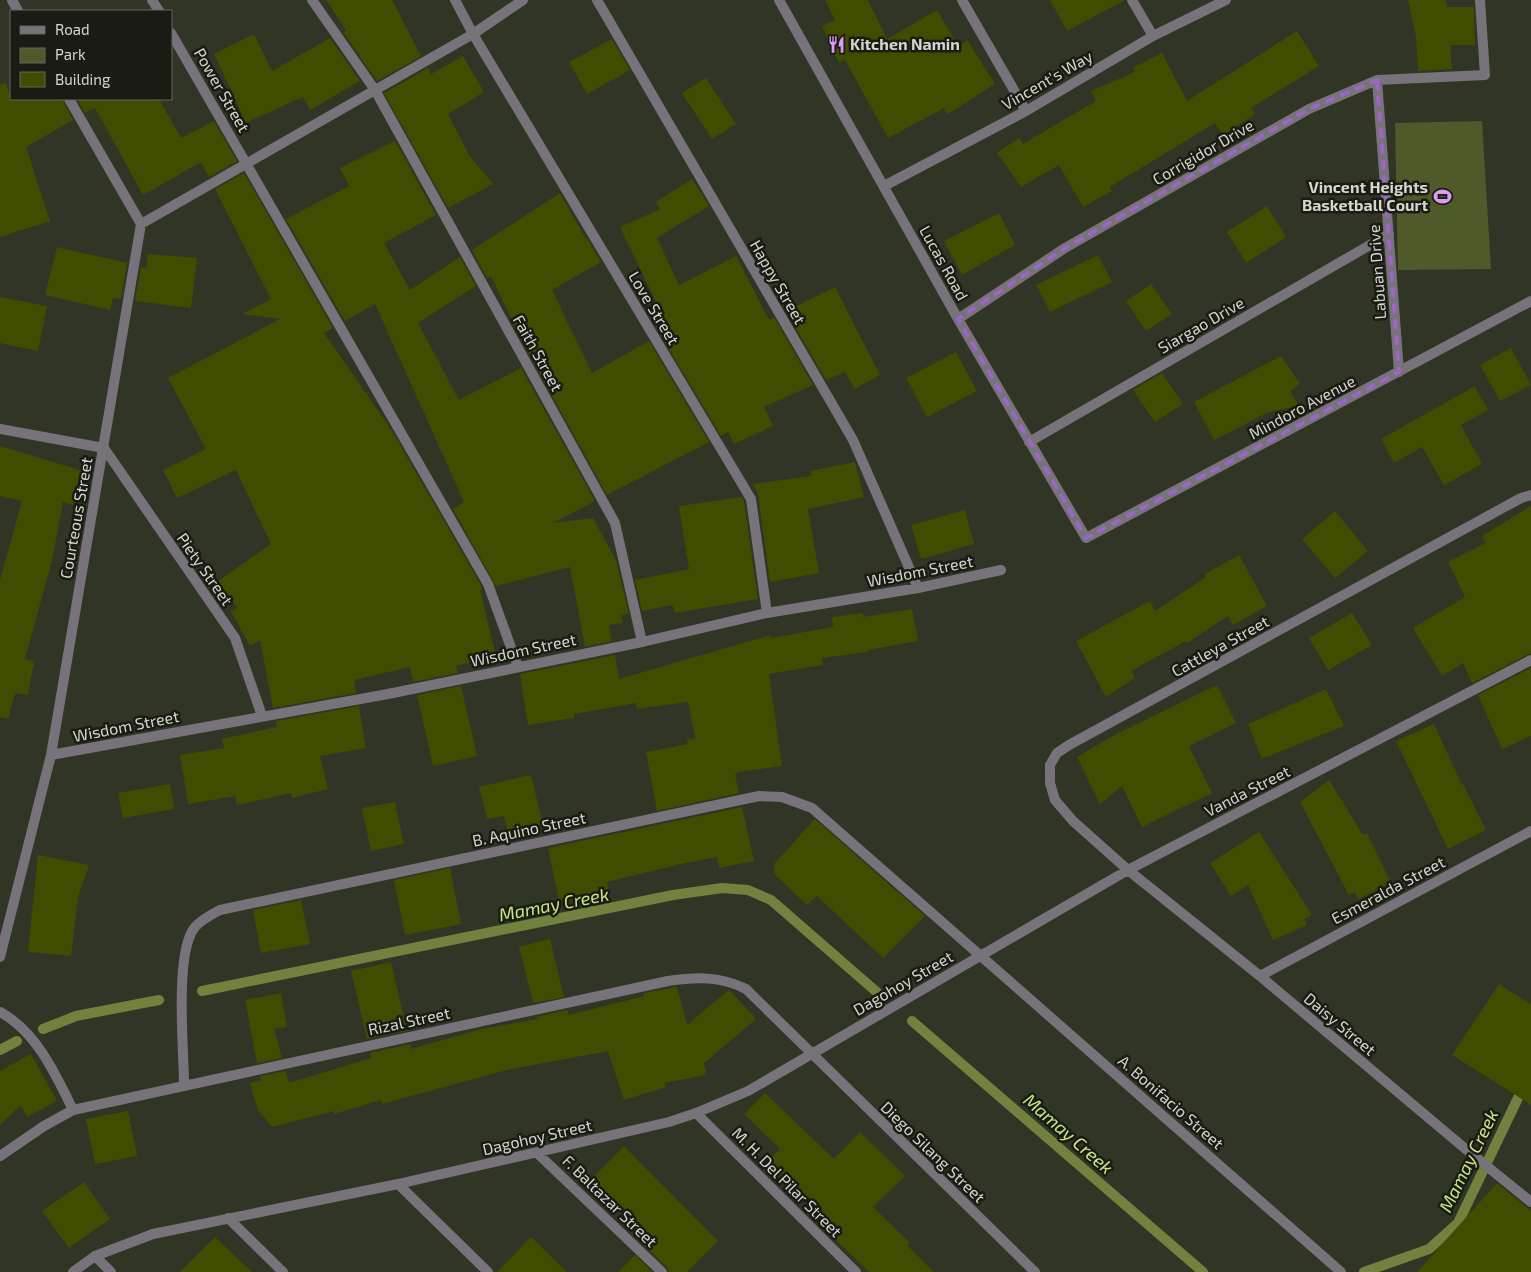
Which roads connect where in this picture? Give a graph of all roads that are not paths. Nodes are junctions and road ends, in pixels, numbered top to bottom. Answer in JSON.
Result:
{"nodes":[{"id":1,"x":312,"y":0,"type":"edge"},
{"id":2,"x":455,"y":0,"type":"edge"},
{"id":3,"x":523,"y":0,"type":"edge"},
{"id":4,"x":597,"y":0,"type":"edge"},
{"id":5,"x":779,"y":0,"type":"edge"},
{"id":6,"x":962,"y":0,"type":"edge"},
{"id":7,"x":1132,"y":0,"type":"edge"},
{"id":8,"x":1226,"y":0,"type":"edge"},
{"id":9,"x":1480,"y":0,"type":"edge"},
{"id":10,"x":473,"y":34,"type":"junction"},
{"id":11,"x":172,"y":35,"type":"edge"},
{"id":12,"x":1153,"y":36,"type":"junction"},
{"id":13,"x":1377,"y":80,"type":"junction"},
{"id":14,"x":375,"y":90,"type":"junction"},
{"id":15,"x":70,"y":100,"type":"edge"},
{"id":16,"x":1026,"y":111,"type":"junction"},
{"id":17,"x":247,"y":162,"type":"junction"},
{"id":18,"x":884,"y":186,"type":"junction"},
{"id":19,"x":141,"y":224,"type":"junction"},
{"id":20,"x":1389,"y":234,"type":"junction"},
{"id":21,"x":1531,"y":301,"type":"edge"},
{"id":22,"x":958,"y":319,"type":"junction"},
{"id":23,"x":1399,"y":372,"type":"junction"},
{"id":24,"x":0,"y":429,"type":"edge"},
{"id":25,"x":1029,"y":442,"type":"junction"},
{"id":26,"x":104,"y":448,"type":"junction"},
{"id":27,"x":1531,"y":495,"type":"edge"},
{"id":28,"x":1086,"y":538,"type":"joint"},
{"id":29,"x":1001,"y":570,"type":"dead end"},
{"id":30,"x":918,"y":588,"type":"junction"},
{"id":31,"x":767,"y":612,"type":"junction"},
{"id":32,"x":642,"y":642,"type":"junction"},
{"id":33,"x":1531,"y":660,"type":"edge"},
{"id":34,"x":518,"y":666,"type":"junction"},
{"id":35,"x":262,"y":716,"type":"junction"},
{"id":36,"x":51,"y":755,"type":"junction"},
{"id":37,"x":1531,"y":831,"type":"edge"},
{"id":38,"x":1128,"y":870,"type":"junction"},
{"id":39,"x":981,"y":955,"type":"junction"},
{"id":40,"x":0,"y":957,"type":"edge"},
{"id":41,"x":1260,"y":976,"type":"junction"},
{"id":42,"x":0,"y":1012,"type":"edge"},
{"id":43,"x":810,"y":1054,"type":"junction"},
{"id":44,"x":184,"y":1085,"type":"junction"},
{"id":45,"x":73,"y":1110,"type":"junction"},
{"id":46,"x":696,"y":1113,"type":"junction"},
{"id":47,"x":537,"y":1152,"type":"junction"},
{"id":48,"x":0,"y":1156,"type":"edge"},
{"id":49,"x":398,"y":1184,"type":"junction"},
{"id":50,"x":1531,"y":1202,"type":"edge"},
{"id":51,"x":228,"y":1218,"type":"junction"},
{"id":52,"x":94,"y":1256,"type":"junction"},
{"id":53,"x":73,"y":1272,"type":"edge"},
{"id":54,"x":111,"y":1272,"type":"edge"},
{"id":55,"x":283,"y":1272,"type":"edge"},
{"id":56,"x":488,"y":1272,"type":"edge"},
{"id":57,"x":662,"y":1272,"type":"edge"},
{"id":58,"x":856,"y":1272,"type":"edge"},
{"id":59,"x":1035,"y":1272,"type":"edge"},
{"id":60,"x":1342,"y":1272,"type":"edge"}],
"edges":[{"from":1,"to":14,"type":"street","name":"Faith Street"},
{"from":2,"to":10,"type":"street","name":"Love Street"},
{"from":3,"to":10,"type":"street"},
{"from":4,"to":30,"type":"street","name":"Happy Street"},
{"from":5,"to":18,"type":"street","name":"Lucas Road"},
{"from":6,"to":16,"type":"street"},
{"from":7,"to":12,"type":"street"},
{"from":8,"to":12,"type":"street","name":"Vincent's Way"},
{"from":9,"to":13,"type":"street","name":"Corrigidor Drive"},
{"from":10,"to":14,"type":"street"},
{"from":10,"to":31,"type":"street","name":"Love Street"},
{"from":11,"to":17,"type":"street","name":"Power Street"},
{"from":12,"to":16,"type":"street","name":"Vincent's Way"},
{"from":13,"to":20,"type":"street","name":"Labuan Drive"},
{"from":13,"to":22,"type":"street","name":"Corrigidor Drive"},
{"from":14,"to":17,"type":"street"},
{"from":14,"to":32,"type":"street","name":"Faith Street"},
{"from":15,"to":19,"type":"street"},
{"from":16,"to":18,"type":"street","name":"Vincent's Way"},
{"from":17,"to":19,"type":"street"},
{"from":17,"to":34,"type":"street"},
{"from":18,"to":22,"type":"street","name":"Lucas Road"},
{"from":19,"to":26,"type":"street","name":"Courteous Street"},
{"from":20,"to":23,"type":"street","name":"Labuan Drive"},
{"from":20,"to":25,"type":"street","name":"Siargao Drive"},
{"from":21,"to":23,"type":"street","name":"Mindoro Avenue"},
{"from":22,"to":25,"type":"street","name":"Lucas Road"},
{"from":23,"to":28,"type":"street","name":"Mindoro Avenue"},
{"from":24,"to":26,"type":"street"},
{"from":25,"to":28,"type":"street","name":"Lucas Road"},
{"from":26,"to":35,"type":"street","name":"Piety Street"},
{"from":26,"to":36,"type":"street","name":"Courteous Street"},
{"from":27,"to":38,"type":"street","name":"Cattleya Street"},
{"from":29,"to":30,"type":"street","name":"Wisdom Street"},
{"from":30,"to":31,"type":"street","name":"Wisdom Street"},
{"from":31,"to":32,"type":"street","name":"Wisdom Street"},
{"from":32,"to":34,"type":"street","name":"Wisdom Street"},
{"from":33,"to":38,"type":"street","name":"Vanda Street"},
{"from":34,"to":35,"type":"street","name":"Wisdom Street"},
{"from":35,"to":36,"type":"street","name":"Wisdom Street"},
{"from":36,"to":40,"type":"street","name":"Courteous Street"},
{"from":37,"to":41,"type":"street","name":"Esmeralda Street"},
{"from":38,"to":39,"type":"street","name":"Vanda Street"},
{"from":38,"to":41,"type":"street","name":"Daisy Street"},
{"from":39,"to":43,"type":"street","name":"Dagohoy Street"},
{"from":39,"to":44,"type":"street","name":"B. Aquino Street"},
{"from":39,"to":60,"type":"street","name":"A. Bonifacio Street"},
{"from":41,"to":50,"type":"street","name":"Daisy Street"},
{"from":42,"to":45,"type":"street"},
{"from":43,"to":44,"type":"street","name":"Rizal Street"},
{"from":43,"to":46,"type":"street","name":"Dagohoy Street"},
{"from":43,"to":59,"type":"street","name":"Diego Silang Street"},
{"from":44,"to":45,"type":"street","name":"Rizal Street"},
{"from":45,"to":48,"type":"street","name":"Rizal Street"},
{"from":46,"to":47,"type":"street","name":"Dagohoy Street"},
{"from":46,"to":58,"type":"street","name":"M. H. Del Pilar Street"},
{"from":47,"to":49,"type":"street","name":"Dagohoy Street"},
{"from":47,"to":57,"type":"street","name":"F. Baltazar Street"},
{"from":49,"to":51,"type":"street","name":"Dagohoy Street"},
{"from":49,"to":56,"type":"street"},
{"from":51,"to":52,"type":"street","name":"Dagohoy Street"},
{"from":51,"to":55,"type":"street"},
{"from":52,"to":53,"type":"street","name":"Dagohoy Street"},
{"from":52,"to":54,"type":"street"}]}
